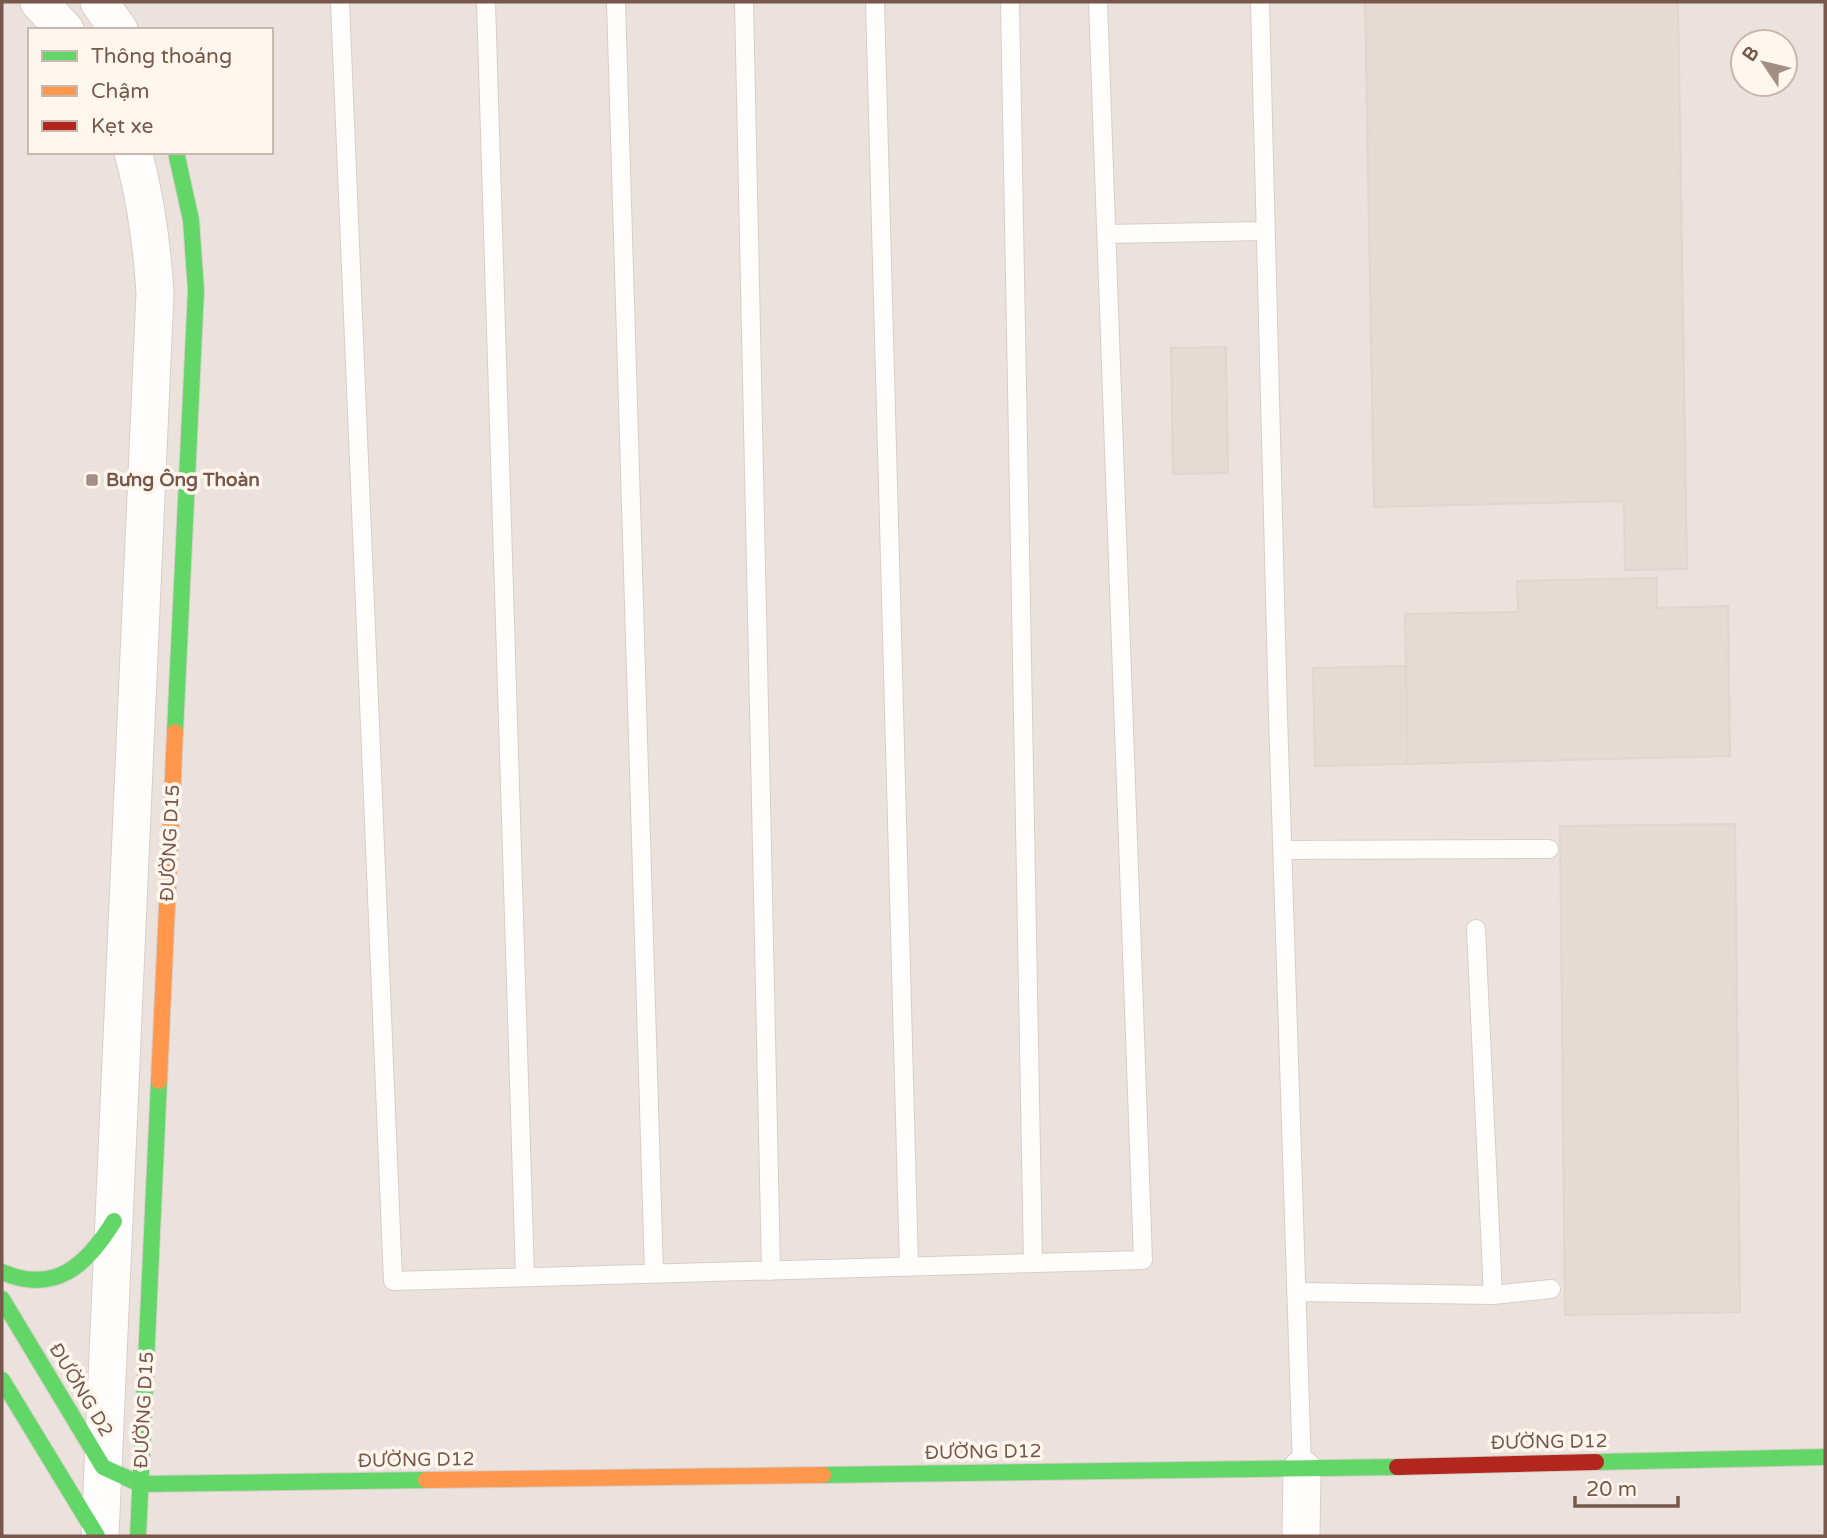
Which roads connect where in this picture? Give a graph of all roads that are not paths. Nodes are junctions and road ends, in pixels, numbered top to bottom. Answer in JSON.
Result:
{"nodes":[{"id":1,"x":39,"y":2,"type":"edge"},
{"id":2,"x":99,"y":2,"type":"edge"},
{"id":3,"x":340,"y":2,"type":"edge"},
{"id":4,"x":486,"y":2,"type":"edge"},
{"id":5,"x":615,"y":2,"type":"edge"},
{"id":6,"x":744,"y":2,"type":"edge"},
{"id":7,"x":875,"y":2,"type":"edge"},
{"id":8,"x":1010,"y":2,"type":"edge"},
{"id":9,"x":1098,"y":2,"type":"edge"},
{"id":10,"x":1261,"y":2,"type":"edge"},
{"id":11,"x":63,"y":28,"type":"edge"},
{"id":12,"x":118,"y":28,"type":"edge"},
{"id":13,"x":134,"y":154,"type":"edge"},
{"id":14,"x":177,"y":154,"type":"edge"},
{"id":15,"x":1266,"y":230,"type":"junction"},
{"id":16,"x":1107,"y":234,"type":"junction"},
{"id":17,"x":1549,"y":849,"type":"dead end"},
{"id":18,"x":1283,"y":850,"type":"junction"},
{"id":19,"x":1476,"y":929,"type":"dead end"},
{"id":20,"x":114,"y":1221,"type":"junction"},
{"id":21,"x":1033,"y":1263,"type":"junction"},
{"id":22,"x":909,"y":1267,"type":"junction"},
{"id":23,"x":771,"y":1270,"type":"junction"},
{"id":24,"x":2,"y":1272,"type":"edge"},
{"id":25,"x":654,"y":1274,"type":"junction"},
{"id":26,"x":525,"y":1277,"type":"junction"},
{"id":27,"x":1551,"y":1289,"type":"dead end"},
{"id":28,"x":1296,"y":1292,"type":"junction"},
{"id":29,"x":1493,"y":1295,"type":"junction"},
{"id":30,"x":2,"y":1299,"type":"edge"},
{"id":31,"x":2,"y":1380,"type":"edge"},
{"id":32,"x":1825,"y":1457,"type":"edge"},
{"id":33,"x":103,"y":1467,"type":"junction"},
{"id":34,"x":1302,"y":1469,"type":"junction"},
{"id":35,"x":140,"y":1484,"type":"junction"},
{"id":36,"x":99,"y":1536,"type":"edge"},
{"id":37,"x":138,"y":1536,"type":"edge"},
{"id":38,"x":1301,"y":1536,"type":"edge"}],
"edges":[{"from":1,"to":11,"type":"street"},
{"from":2,"to":12,"type":"street"},
{"from":3,"to":26,"type":"lane"},
{"from":4,"to":26,"type":"lane"},
{"from":5,"to":25,"type":"lane"},
{"from":6,"to":23,"type":"lane"},
{"from":7,"to":22,"type":"lane"},
{"from":8,"to":21,"type":"lane"},
{"from":9,"to":16,"type":"lane"},
{"from":10,"to":15,"type":"lane"},
{"from":13,"to":20,"type":"street","name":"ĐƯỜNG D15"},
{"from":14,"to":35,"type":"street","name":"ĐƯỜNG D15"},
{"from":15,"to":16,"type":"lane"},
{"from":15,"to":18,"type":"lane"},
{"from":16,"to":21,"type":"lane"},
{"from":17,"to":18,"type":"lane"},
{"from":18,"to":28,"type":"lane"},
{"from":19,"to":29,"type":"lane"},
{"from":20,"to":24,"type":"street"},
{"from":20,"to":33,"type":"street","name":"ĐƯỜNG D15"},
{"from":21,"to":22,"type":"lane"},
{"from":22,"to":23,"type":"lane"},
{"from":23,"to":25,"type":"lane"},
{"from":25,"to":26,"type":"lane"},
{"from":27,"to":29,"type":"lane"},
{"from":28,"to":29,"type":"lane"},
{"from":28,"to":34,"type":"lane"},
{"from":30,"to":33,"type":"street","name":"ĐƯỜNG D2"},
{"from":31,"to":36,"type":"street"},
{"from":32,"to":34,"type":"street","name":"ĐƯỜNG D12"},
{"from":33,"to":35,"type":"street","name":"ĐƯỜNG D2"},
{"from":33,"to":36,"type":"street","name":"ĐƯỜNG D15"},
{"from":34,"to":35,"type":"street","name":"ĐƯỜNG D12"},
{"from":34,"to":38,"type":"street"},
{"from":35,"to":37,"type":"street","name":"ĐƯỜNG D15"}]}
